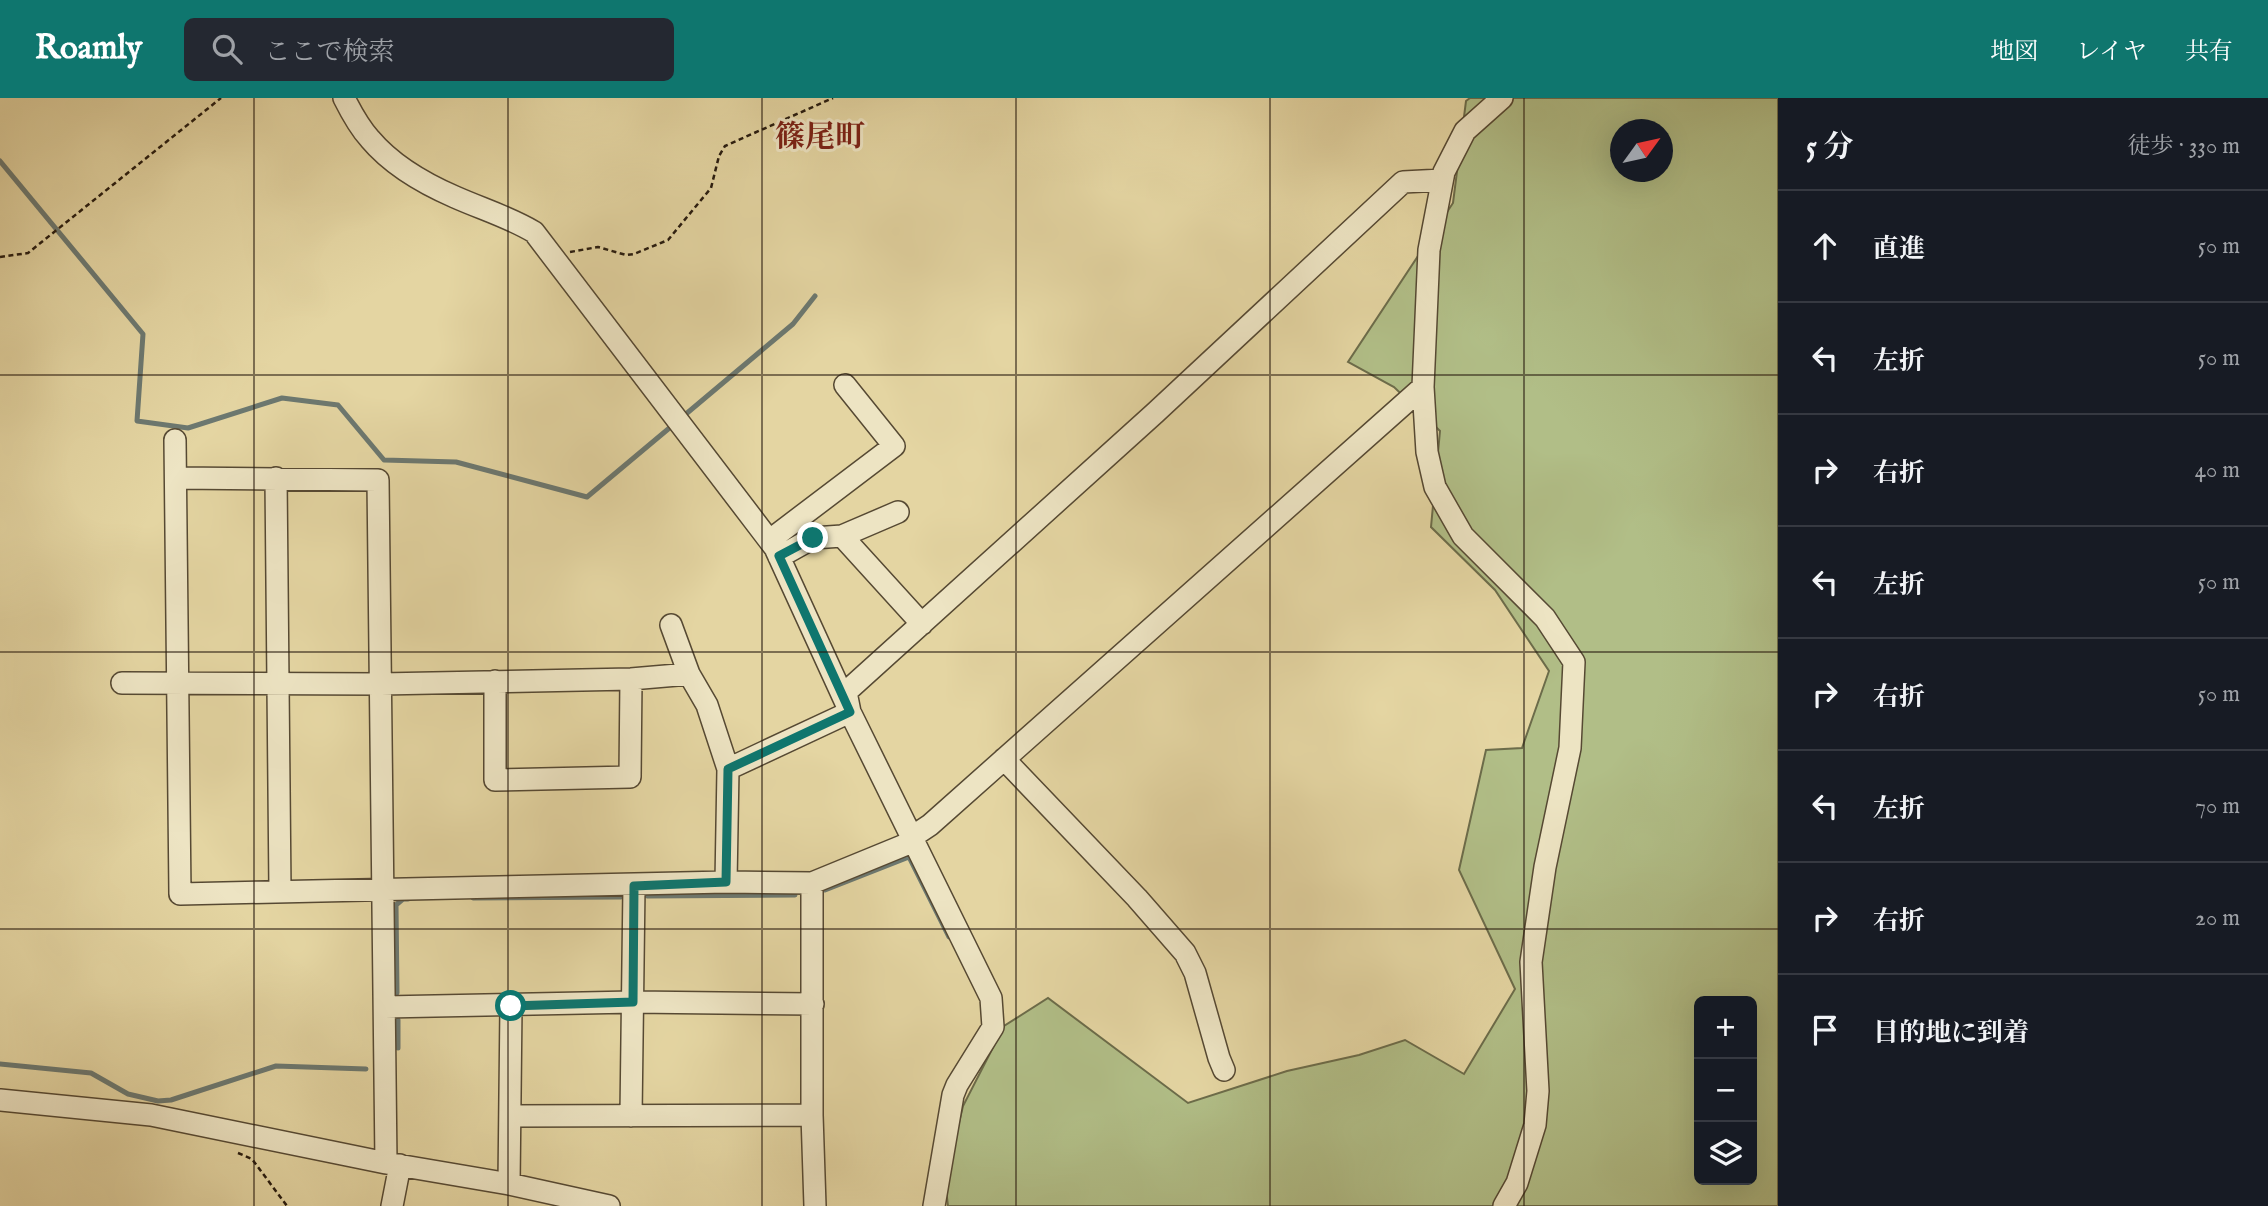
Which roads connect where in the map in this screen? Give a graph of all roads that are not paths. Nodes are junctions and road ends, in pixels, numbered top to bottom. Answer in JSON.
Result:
{"nodes":[{"id":1,"x":344,"y":98,"type":"edge"},
{"id":2,"x":1502,"y":98,"type":"edge"},
{"id":3,"x":1442,"y":180,"type":"junction"},
{"id":4,"x":845,"y":385,"type":"dead end"},
{"id":5,"x":1423,"y":387,"type":"junction"},
{"id":6,"x":175,"y":440,"type":"dead end"},
{"id":7,"x":176,"y":478,"type":"junction"},
{"id":8,"x":276,"y":478,"type":"junction"},
{"id":9,"x":898,"y":512,"type":"dead end"},
{"id":10,"x":842,"y":536,"type":"junction"},
{"id":11,"x":775,"y":548,"type":"junction"},
{"id":12,"x":922,"y":624,"type":"junction"},
{"id":13,"x":671,"y":625,"type":"dead end"},
{"id":14,"x":689,"y":674,"type":"junction"},
{"id":15,"x":631,"y":679,"type":"junction"},
{"id":16,"x":495,"y":681,"type":"junction"},
{"id":17,"x":177,"y":682,"type":"junction"},
{"id":18,"x":122,"y":683,"type":"dead end"},
{"id":19,"x":278,"y":683,"type":"junction"},
{"id":20,"x":380,"y":684,"type":"junction"},
{"id":21,"x":850,"y":712,"type":"junction"},
{"id":22,"x":1004,"y":759,"type":"junction"},
{"id":23,"x":728,"y":769,"type":"junction"},
{"id":24,"x":912,"y":842,"type":"junction"},
{"id":25,"x":726,"y":882,"type":"junction"},
{"id":26,"x":812,"y":883,"type":"junction"},
{"id":27,"x":634,"y":886,"type":"junction"},
{"id":28,"x":381,"y":889,"type":"junction"},
{"id":29,"x":281,"y":891,"type":"junction"},
{"id":30,"x":633,"y":1002,"type":"junction"},
{"id":31,"x":813,"y":1004,"type":"junction"},
{"id":32,"x":511,"y":1006,"type":"junction"},
{"id":33,"x":385,"y":1007,"type":"junction"},
{"id":34,"x":1224,"y":1070,"type":"dead end"},
{"id":35,"x":0,"y":1100,"type":"edge"},
{"id":36,"x":811,"y":1115,"type":"junction"},
{"id":37,"x":510,"y":1116,"type":"junction"},
{"id":38,"x":632,"y":1116,"type":"junction"},
{"id":39,"x":393,"y":1164,"type":"junction"},
{"id":40,"x":509,"y":1184,"type":"junction"},
{"id":41,"x":392,"y":1206,"type":"edge"},
{"id":42,"x":609,"y":1206,"type":"edge"},
{"id":43,"x":815,"y":1206,"type":"edge"},
{"id":44,"x":934,"y":1206,"type":"edge"},
{"id":45,"x":1504,"y":1206,"type":"edge"}],
"edges":[{"from":1,"to":11,"type":"street"},
{"from":2,"to":3,"type":"street"},
{"from":3,"to":5,"type":"street"},
{"from":3,"to":12,"type":"street"},
{"from":4,"to":11,"type":"street"},
{"from":5,"to":22,"type":"street"},
{"from":5,"to":45,"type":"street"},
{"from":6,"to":7,"type":"street"},
{"from":7,"to":8,"type":"street"},
{"from":7,"to":17,"type":"street"},
{"from":8,"to":19,"type":"street"},
{"from":8,"to":20,"type":"street"},
{"from":9,"to":10,"type":"street"},
{"from":10,"to":11,"type":"street"},
{"from":10,"to":12,"type":"street"},
{"from":11,"to":21,"type":"street"},
{"from":12,"to":21,"type":"street"},
{"from":13,"to":14,"type":"street"},
{"from":14,"to":15,"type":"street"},
{"from":14,"to":23,"type":"street"},
{"from":15,"to":16,"type":"street"},
{"from":15,"to":16,"type":"street"},
{"from":16,"to":20,"type":"street"},
{"from":17,"to":18,"type":"street"},
{"from":17,"to":19,"type":"street"},
{"from":17,"to":29,"type":"street"},
{"from":19,"to":20,"type":"street"},
{"from":19,"to":29,"type":"street"},
{"from":20,"to":28,"type":"street"},
{"from":21,"to":23,"type":"street"},
{"from":21,"to":24,"type":"street"},
{"from":22,"to":24,"type":"street"},
{"from":22,"to":34,"type":"street"},
{"from":23,"to":25,"type":"street"},
{"from":24,"to":26,"type":"street"},
{"from":24,"to":44,"type":"street"},
{"from":25,"to":26,"type":"street"},
{"from":25,"to":27,"type":"street"},
{"from":26,"to":31,"type":"street"},
{"from":27,"to":28,"type":"street"},
{"from":27,"to":30,"type":"street"},
{"from":28,"to":29,"type":"street"},
{"from":28,"to":33,"type":"street"},
{"from":30,"to":31,"type":"street"},
{"from":30,"to":32,"type":"street"},
{"from":30,"to":38,"type":"street"},
{"from":31,"to":36,"type":"street"},
{"from":32,"to":33,"type":"street"},
{"from":32,"to":37,"type":"street"},
{"from":33,"to":39,"type":"street"},
{"from":35,"to":39,"type":"street"},
{"from":36,"to":38,"type":"street"},
{"from":36,"to":43,"type":"street"},
{"from":37,"to":38,"type":"street"},
{"from":37,"to":40,"type":"street"},
{"from":39,"to":40,"type":"street"},
{"from":39,"to":41,"type":"street"},
{"from":40,"to":42,"type":"street"}]}
